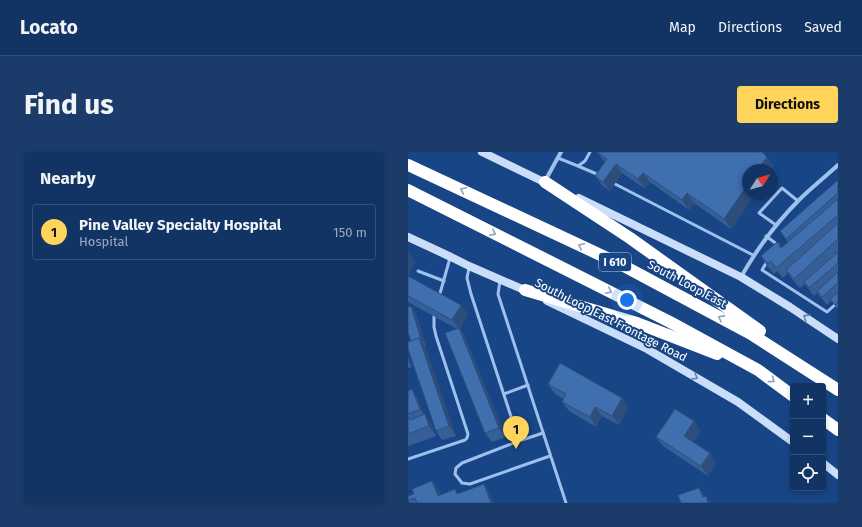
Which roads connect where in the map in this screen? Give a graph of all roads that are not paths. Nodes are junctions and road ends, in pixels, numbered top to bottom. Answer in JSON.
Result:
{"nodes":[{"id":1,"x":482,"y":152,"type":"edge"},
{"id":2,"x":561,"y":152,"type":"edge"},
{"id":3,"x":590,"y":152,"type":"edge"},
{"id":4,"x":558,"y":158,"type":"junction"},
{"id":5,"x":408,"y":165,"type":"edge"},
{"id":6,"x":578,"y":166,"type":"junction"},
{"id":7,"x":837,"y":167,"type":"edge"},
{"id":8,"x":600,"y":175,"type":"edge"},
{"id":9,"x":545,"y":182,"type":"junction"},
{"id":10,"x":615,"y":184,"type":"dead end"},
{"id":11,"x":408,"y":190,"type":"edge"},
{"id":12,"x":798,"y":201,"type":"junction"},
{"id":13,"x":776,"y":225,"type":"junction"},
{"id":14,"x":766,"y":236,"type":"junction"},
{"id":15,"x":408,"y":237,"type":"edge"},
{"id":16,"x":779,"y":247,"type":"edge"},
{"id":17,"x":753,"y":255,"type":"junction"},
{"id":18,"x":451,"y":257,"type":"junction"},
{"id":19,"x":770,"y":258,"type":"edge"},
{"id":20,"x":469,"y":266,"type":"junction"},
{"id":21,"x":418,"y":271,"type":"dead end"},
{"id":22,"x":741,"y":276,"type":"junction"},
{"id":23,"x":500,"y":279,"type":"junction"},
{"id":24,"x":444,"y":281,"type":"junction"},
{"id":25,"x":525,"y":290,"type":"junction"},
{"id":26,"x":439,"y":299,"type":"edge"},
{"id":27,"x":838,"y":302,"type":"edge"},
{"id":28,"x":434,"y":316,"type":"edge"},
{"id":29,"x":838,"y":339,"type":"edge"},
{"id":30,"x":758,"y":370,"type":"junction"},
{"id":31,"x":814,"y":374,"type":"junction"},
{"id":32,"x":528,"y":386,"type":"junction"},
{"id":33,"x":838,"y":390,"type":"edge"},
{"id":34,"x":504,"y":394,"type":"junction"},
{"id":35,"x":790,"y":394,"type":"edge"},
{"id":36,"x":826,"y":421,"type":"edge"},
{"id":37,"x":838,"y":430,"type":"edge"},
{"id":38,"x":543,"y":433,"type":"junction"},
{"id":39,"x":790,"y":440,"type":"edge"},
{"id":40,"x":519,"y":441,"type":"junction"},
{"id":41,"x":550,"y":456,"type":"junction"},
{"id":42,"x":408,"y":459,"type":"edge"},
{"id":43,"x":826,"y":465,"type":"edge"},
{"id":44,"x":838,"y":475,"type":"edge"},
{"id":45,"x":566,"y":503,"type":"edge"}],
"edges":[{"from":1,"to":9,"type":"main road"},
{"from":2,"to":4,"type":"street"},
{"from":3,"to":6,"type":"lane"},
{"from":4,"to":6,"type":"lane"},
{"from":4,"to":9,"type":"street"},
{"from":31,"to":5,"type":"highway","name":"South Loop East","number":"I 610","one_way":true},
{"from":6,"to":8,"type":"lane"},
{"from":7,"to":12,"type":"street"},
{"from":9,"to":22,"type":"main road"},
{"from":9,"to":31,"type":"highway"},
{"from":10,"to":17,"type":"lane"},
{"from":11,"to":30,"type":"highway","number":"I 610","one_way":true},
{"from":12,"to":13,"type":"street"},
{"from":12,"to":13,"type":"lane"},
{"from":13,"to":14,"type":"street"},
{"from":14,"to":16,"type":"lane"},
{"from":14,"to":17,"type":"street"},
{"from":15,"to":18,"type":"main road","name":"South Loop East Frontage Road"},
{"from":17,"to":22,"type":"street"},
{"from":18,"to":20,"type":"main road","name":"South Loop East Frontage Road"},
{"from":18,"to":24,"type":"lane"},
{"from":19,"to":27,"type":"lane"},
{"from":20,"to":23,"type":"main road","name":"South Loop East Frontage Road"},
{"from":20,"to":34,"type":"lane"},
{"from":21,"to":24,"type":"lane"},
{"from":29,"to":22,"type":"main road","one_way":true},
{"from":23,"to":25,"type":"main road","name":"South Loop East Frontage Road"},
{"from":23,"to":32,"type":"lane"},
{"from":24,"to":26,"type":"lane"},
{"from":25,"to":30,"type":"highway"},
{"from":25,"to":39,"type":"main road","name":"South Loop East Frontage Road","one_way":true},
{"from":28,"to":42,"type":"lane"},
{"from":30,"to":35,"type":"highway","number":"I 610","one_way":true},
{"from":31,"to":33,"type":"highway","name":"South Loop East","number":"I 610"},
{"from":32,"to":34,"type":"lane"},
{"from":32,"to":38,"type":"lane"},
{"from":34,"to":40,"type":"lane"},
{"from":36,"to":37,"type":"highway"},
{"from":38,"to":40,"type":"lane"},
{"from":38,"to":41,"type":"lane"},
{"from":40,"to":41,"type":"lane"},
{"from":41,"to":45,"type":"lane"},
{"from":43,"to":44,"type":"main road"}]}
